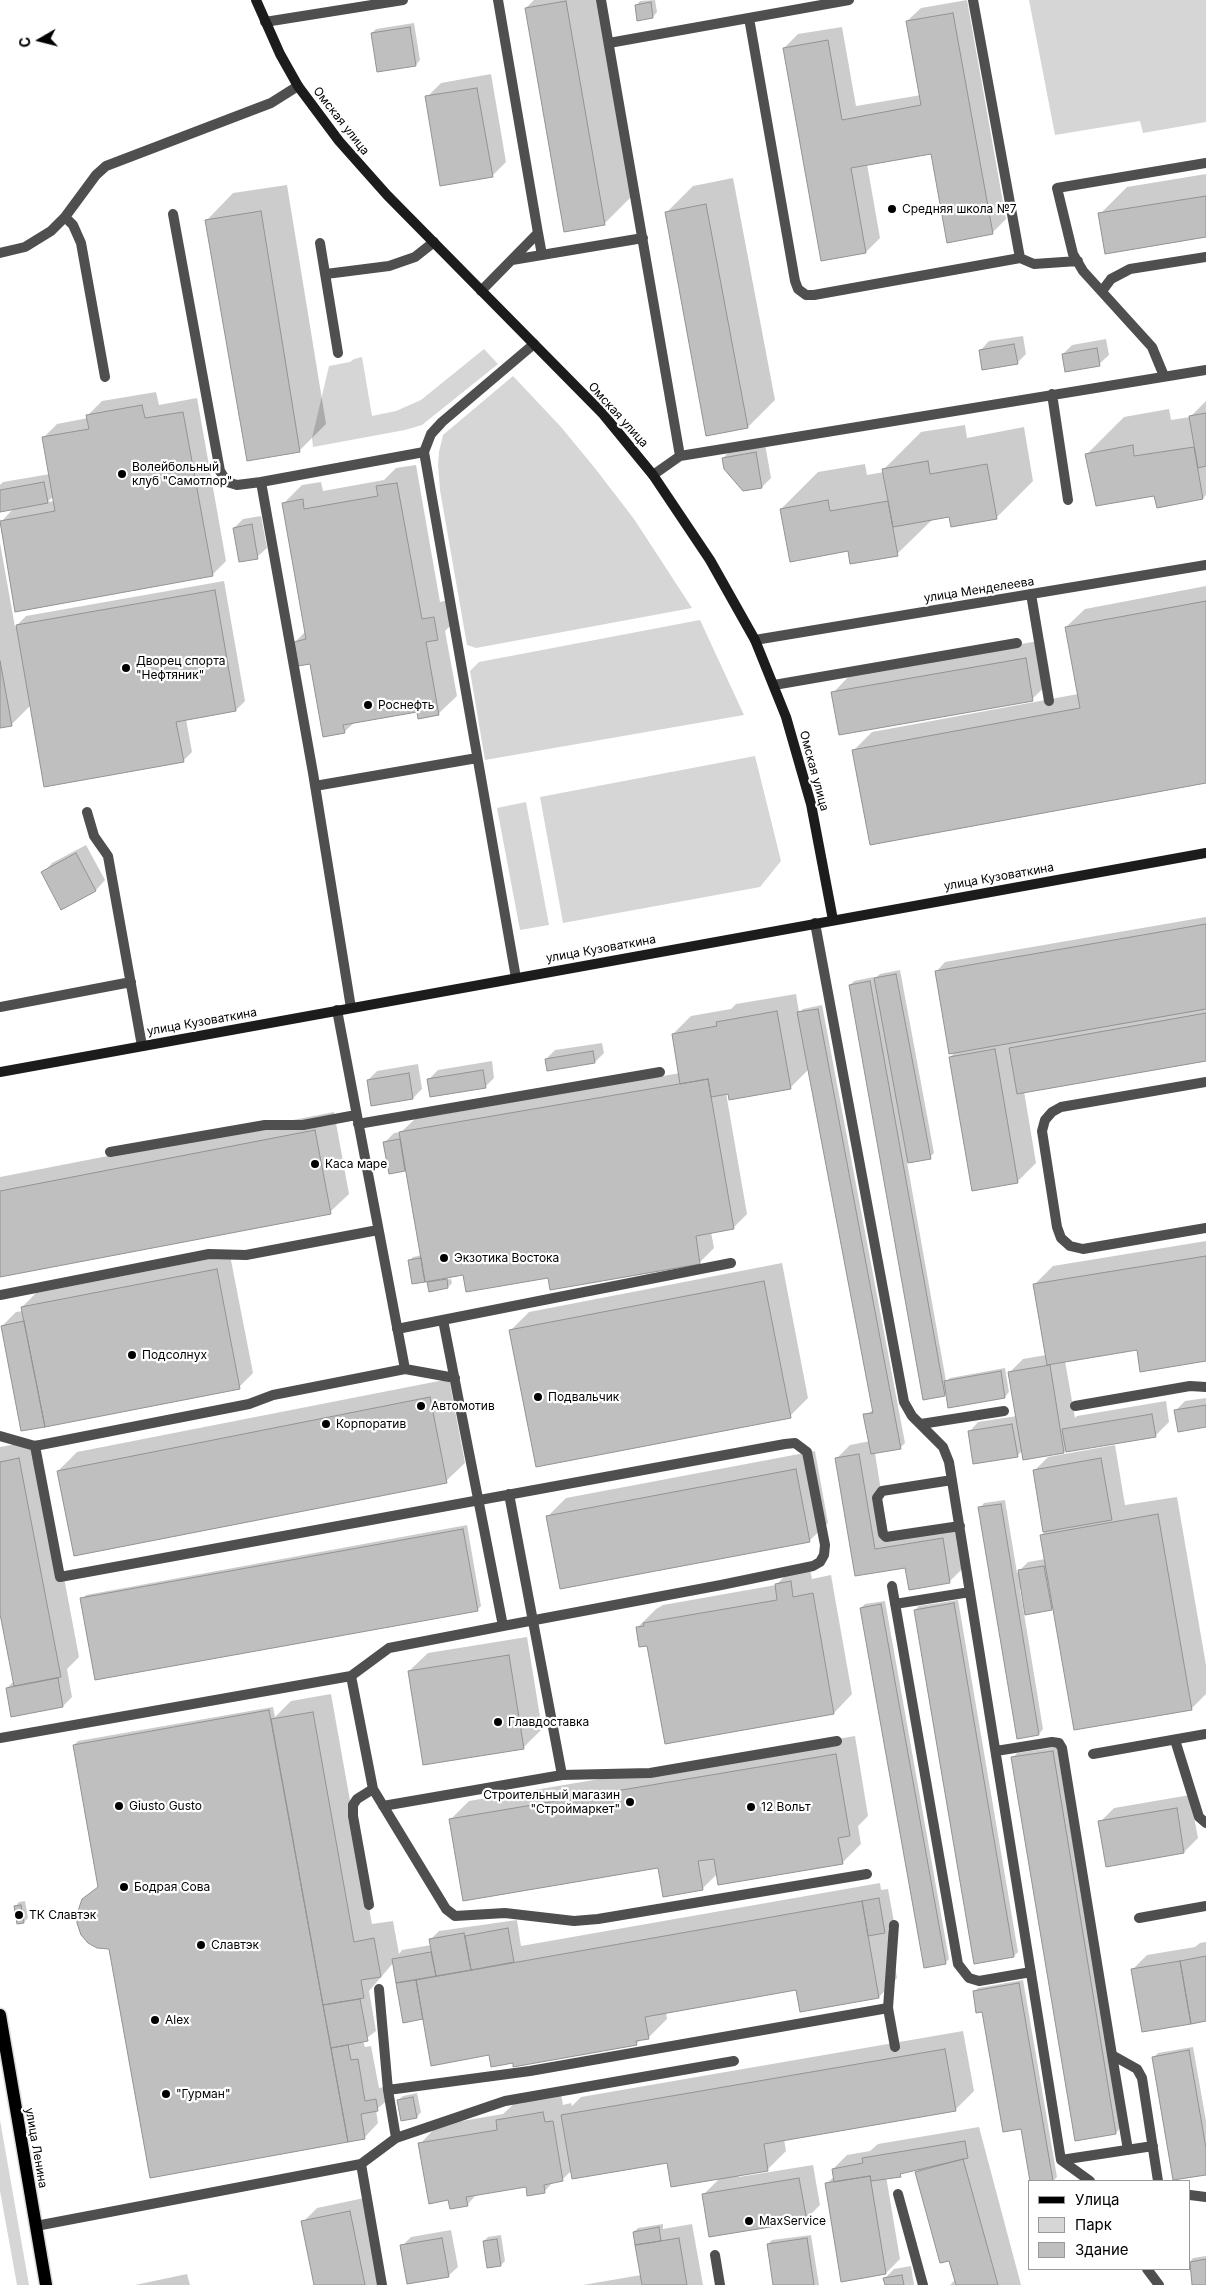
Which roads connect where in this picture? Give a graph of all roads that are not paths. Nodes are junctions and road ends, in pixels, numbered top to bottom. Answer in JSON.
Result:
{"nodes":[{"id":1,"x":256,"y":0,"type":"edge"},
{"id":2,"x":403,"y":0,"type":"edge"},
{"id":3,"x":498,"y":0,"type":"edge"},
{"id":4,"x":602,"y":0,"type":"edge"},
{"id":5,"x":848,"y":0,"type":"edge"},
{"id":6,"x":973,"y":0,"type":"edge"},
{"id":7,"x":749,"y":18,"type":"junction"},
{"id":8,"x":265,"y":22,"type":"junction"},
{"id":9,"x":609,"y":43,"type":"junction"},
{"id":10,"x":298,"y":86,"type":"junction"},
{"id":11,"x":1206,"y":163,"type":"edge"},
{"id":12,"x":173,"y":214,"type":"dead end"},
{"id":13,"x":65,"y":217,"type":"junction"},
{"id":14,"x":538,"y":233,"type":"junction"},
{"id":15,"x":643,"y":238,"type":"junction"},
{"id":16,"x":434,"y":242,"type":"junction"},
{"id":17,"x":320,"y":243,"type":"dead end"},
{"id":18,"x":0,"y":253,"type":"edge"},
{"id":19,"x":542,"y":255,"type":"junction"},
{"id":20,"x":1206,"y":257,"type":"edge"},
{"id":21,"x":1020,"y":258,"type":"junction"},
{"id":22,"x":512,"y":260,"type":"junction"},
{"id":23,"x":1078,"y":261,"type":"junction"},
{"id":24,"x":326,"y":274,"type":"junction"},
{"id":25,"x":482,"y":291,"type":"junction"},
{"id":26,"x":1102,"y":292,"type":"junction"},
{"id":27,"x":534,"y":344,"type":"junction"},
{"id":28,"x":338,"y":353,"type":"dead end"},
{"id":29,"x":1206,"y":370,"type":"edge"},
{"id":30,"x":1164,"y":376,"type":"junction"},
{"id":31,"x":105,"y":377,"type":"dead end"},
{"id":32,"x":1052,"y":394,"type":"junction"},
{"id":33,"x":424,"y":452,"type":"junction"},
{"id":34,"x":680,"y":456,"type":"junction"},
{"id":35,"x":653,"y":475,"type":"junction"},
{"id":36,"x":261,"y":482,"type":"junction"},
{"id":37,"x":1068,"y":500,"type":"dead end"},
{"id":38,"x":1206,"y":565,"type":"edge"},
{"id":39,"x":1031,"y":594,"type":"junction"},
{"id":40,"x":755,"y":640,"type":"junction"},
{"id":41,"x":1017,"y":643,"type":"dead end"},
{"id":42,"x":774,"y":685,"type":"junction"},
{"id":43,"x":1049,"y":701,"type":"dead end"},
{"id":44,"x":477,"y":758,"type":"junction"},
{"id":45,"x":315,"y":786,"type":"junction"},
{"id":46,"x":87,"y":812,"type":"dead end"},
{"id":47,"x":1206,"y":853,"type":"edge"},
{"id":48,"x":833,"y":920,"type":"junction"},
{"id":49,"x":816,"y":923,"type":"junction"},
{"id":50,"x":516,"y":978,"type":"junction"},
{"id":51,"x":131,"y":982,"type":"junction"},
{"id":52,"x":0,"y":1006,"type":"edge"},
{"id":53,"x":351,"y":1008,"type":"junction"},
{"id":54,"x":337,"y":1010,"type":"junction"},
{"id":55,"x":142,"y":1046,"type":"junction"},
{"id":56,"x":0,"y":1072,"type":"edge"},
{"id":57,"x":660,"y":1072,"type":"dead end"},
{"id":58,"x":1206,"y":1082,"type":"edge"},
{"id":59,"x":357,"y":1120,"type":"junction"},
{"id":60,"x":110,"y":1152,"type":"dead end"},
{"id":61,"x":1206,"y":1228,"type":"edge"},
{"id":62,"x":378,"y":1230,"type":"junction"},
{"id":63,"x":731,"y":1264,"type":"dead end"},
{"id":64,"x":0,"y":1295,"type":"edge"},
{"id":65,"x":443,"y":1320,"type":"junction"},
{"id":66,"x":397,"y":1329,"type":"junction"},
{"id":67,"x":405,"y":1369,"type":"junction"},
{"id":68,"x":455,"y":1378,"type":"junction"},
{"id":69,"x":1206,"y":1387,"type":"edge"},
{"id":70,"x":1075,"y":1406,"type":"dead end"},
{"id":71,"x":1004,"y":1411,"type":"dead end"},
{"id":72,"x":921,"y":1424,"type":"junction"},
{"id":73,"x":1,"y":1432,"type":"edge"},
{"id":74,"x":36,"y":1446,"type":"junction"},
{"id":75,"x":952,"y":1480,"type":"junction"},
{"id":76,"x":509,"y":1494,"type":"junction"},
{"id":77,"x":479,"y":1500,"type":"junction"},
{"id":78,"x":960,"y":1526,"type":"junction"},
{"id":79,"x":892,"y":1586,"type":"dead end"},
{"id":80,"x":970,"y":1592,"type":"junction"},
{"id":81,"x":895,"y":1604,"type":"junction"},
{"id":82,"x":533,"y":1620,"type":"junction"},
{"id":83,"x":503,"y":1626,"type":"junction"},
{"id":84,"x":351,"y":1676,"type":"junction"},
{"id":85,"x":1206,"y":1734,"type":"edge"},
{"id":86,"x":0,"y":1738,"type":"edge"},
{"id":87,"x":1175,"y":1740,"type":"junction"},
{"id":88,"x":837,"y":1741,"type":"dead end"},
{"id":89,"x":996,"y":1751,"type":"junction"},
{"id":90,"x":1093,"y":1754,"type":"dead end"},
{"id":91,"x":562,"y":1775,"type":"junction"},
{"id":92,"x":373,"y":1789,"type":"junction"},
{"id":93,"x":383,"y":1806,"type":"junction"},
{"id":94,"x":1206,"y":1823,"type":"edge"},
{"id":95,"x":867,"y":1874,"type":"dead end"},
{"id":96,"x":369,"y":1905,"type":"dead end"},
{"id":97,"x":1206,"y":1906,"type":"edge"},
{"id":98,"x":1139,"y":1918,"type":"dead end"},
{"id":99,"x":894,"y":1925,"type":"dead end"},
{"id":100,"x":1031,"y":1972,"type":"junction"},
{"id":101,"x":379,"y":1990,"type":"dead end"},
{"id":102,"x":888,"y":2008,"type":"junction"},
{"id":103,"x":0,"y":2015,"type":"edge"},
{"id":104,"x":896,"y":2047,"type":"dead end"},
{"id":105,"x":1112,"y":2055,"type":"junction"},
{"id":106,"x":734,"y":2061,"type":"dead end"},
{"id":107,"x":388,"y":2090,"type":"junction"},
{"id":108,"x":396,"y":2138,"type":"junction"},
{"id":109,"x":1153,"y":2146,"type":"junction"},
{"id":110,"x":1128,"y":2150,"type":"junction"},
{"id":111,"x":1061,"y":2160,"type":"junction"},
{"id":112,"x":361,"y":2164,"type":"junction"},
{"id":113,"x":1089,"y":2180,"type":"edge"},
{"id":114,"x":1158,"y":2180,"type":"edge"},
{"id":115,"x":898,"y":2194,"type":"dead end"},
{"id":116,"x":1191,"y":2195,"type":"edge"},
{"id":117,"x":1206,"y":2197,"type":"edge"},
{"id":118,"x":36,"y":2226,"type":"junction"},
{"id":119,"x":715,"y":2255,"type":"dead end"},
{"id":120,"x":1149,"y":2270,"type":"edge"},
{"id":121,"x":46,"y":2285,"type":"edge"},
{"id":122,"x":382,"y":2285,"type":"edge"},
{"id":123,"x":720,"y":2285,"type":"edge"},
{"id":124,"x":923,"y":2285,"type":"edge"},
{"id":125,"x":1160,"y":2285,"type":"edge"}],
"edges":[{"from":1,"to":8,"type":"main road","name":"Омская улица"},
{"from":2,"to":8,"type":"street"},
{"from":3,"to":14,"type":"street"},
{"from":4,"to":9,"type":"street"},
{"from":5,"to":7,"type":"street"},
{"from":6,"to":21,"type":"street"},
{"from":7,"to":9,"type":"street"},
{"from":7,"to":21,"type":"street"},
{"from":8,"to":10,"type":"main road","name":"Омская улица"},
{"from":9,"to":15,"type":"street"},
{"from":10,"to":13,"type":"street"},
{"from":10,"to":16,"type":"main road","name":"Омская улица"},
{"from":11,"to":23,"type":"street"},
{"from":12,"to":36,"type":"street"},
{"from":13,"to":18,"type":"street"},
{"from":13,"to":31,"type":"street"},
{"from":14,"to":19,"type":"street"},
{"from":14,"to":22,"type":"street"},
{"from":15,"to":19,"type":"street"},
{"from":15,"to":34,"type":"street"},
{"from":16,"to":24,"type":"street"},
{"from":16,"to":25,"type":"main road","name":"Омская улица"},
{"from":17,"to":24,"type":"street"},
{"from":19,"to":22,"type":"street"},
{"from":20,"to":26,"type":"street"},
{"from":21,"to":23,"type":"street"},
{"from":22,"to":25,"type":"street"},
{"from":23,"to":26,"type":"street"},
{"from":24,"to":28,"type":"street"},
{"from":25,"to":27,"type":"main road","name":"Омская улица"},
{"from":26,"to":30,"type":"street"},
{"from":27,"to":33,"type":"street"},
{"from":27,"to":35,"type":"main road","name":"Омская улица"},
{"from":29,"to":30,"type":"street"},
{"from":30,"to":32,"type":"street"},
{"from":32,"to":34,"type":"street"},
{"from":32,"to":37,"type":"street"},
{"from":33,"to":36,"type":"street"},
{"from":33,"to":44,"type":"street"},
{"from":34,"to":35,"type":"street"},
{"from":35,"to":40,"type":"main road","name":"Омская улица"},
{"from":36,"to":45,"type":"street"},
{"from":38,"to":39,"type":"street","name":"улица Менделеева"},
{"from":39,"to":40,"type":"street","name":"улица Менделеева"},
{"from":39,"to":43,"type":"street"},
{"from":40,"to":42,"type":"main road","name":"Омская улица"},
{"from":41,"to":42,"type":"street"},
{"from":42,"to":48,"type":"main road","name":"Омская улица"},
{"from":44,"to":45,"type":"street"},
{"from":44,"to":50,"type":"street"},
{"from":45,"to":53,"type":"street"},
{"from":46,"to":51,"type":"street"},
{"from":47,"to":48,"type":"main road","name":"улица Кузоваткина"},
{"from":48,"to":49,"type":"main road","name":"улица Кузоваткина"},
{"from":49,"to":50,"type":"main road","name":"улица Кузоваткина"},
{"from":49,"to":72,"type":"street"},
{"from":50,"to":53,"type":"main road","name":"улица Кузоваткина"},
{"from":51,"to":52,"type":"street"},
{"from":51,"to":55,"type":"street"},
{"from":53,"to":54,"type":"main road","name":"улица Кузоваткина"},
{"from":54,"to":55,"type":"main road","name":"улица Кузоваткина"},
{"from":54,"to":59,"type":"street"},
{"from":55,"to":56,"type":"main road","name":"улица Кузоваткина"},
{"from":57,"to":59,"type":"street"},
{"from":58,"to":61,"type":"street"},
{"from":59,"to":60,"type":"street"},
{"from":59,"to":62,"type":"street"},
{"from":62,"to":64,"type":"street"},
{"from":62,"to":66,"type":"street"},
{"from":63,"to":65,"type":"street"},
{"from":65,"to":66,"type":"street"},
{"from":65,"to":68,"type":"street"},
{"from":66,"to":67,"type":"street"},
{"from":67,"to":68,"type":"street"},
{"from":67,"to":74,"type":"street"},
{"from":68,"to":77,"type":"street"},
{"from":69,"to":70,"type":"street"},
{"from":71,"to":72,"type":"street"},
{"from":72,"to":75,"type":"street"},
{"from":73,"to":74,"type":"street"},
{"from":74,"to":77,"type":"street"},
{"from":75,"to":78,"type":"street"},
{"from":75,"to":78,"type":"street"},
{"from":76,"to":77,"type":"street"},
{"from":76,"to":82,"type":"street"},
{"from":76,"to":82,"type":"street"},
{"from":77,"to":83,"type":"street"},
{"from":78,"to":80,"type":"street"},
{"from":79,"to":81,"type":"street"},
{"from":80,"to":81,"type":"street"},
{"from":80,"to":89,"type":"street"},
{"from":81,"to":100,"type":"street"},
{"from":82,"to":83,"type":"street"},
{"from":82,"to":91,"type":"street"},
{"from":83,"to":84,"type":"street"},
{"from":84,"to":86,"type":"street"},
{"from":84,"to":92,"type":"street"},
{"from":85,"to":87,"type":"street"},
{"from":87,"to":90,"type":"street"},
{"from":87,"to":94,"type":"street"},
{"from":88,"to":91,"type":"street"},
{"from":89,"to":100,"type":"street"},
{"from":89,"to":105,"type":"street"},
{"from":91,"to":93,"type":"street"},
{"from":92,"to":93,"type":"street"},
{"from":92,"to":96,"type":"street"},
{"from":93,"to":95,"type":"street"},
{"from":97,"to":98,"type":"street"},
{"from":99,"to":102,"type":"street"},
{"from":100,"to":111,"type":"street"},
{"from":101,"to":107,"type":"street"},
{"from":102,"to":104,"type":"street"},
{"from":102,"to":107,"type":"street"},
{"from":103,"to":118,"type":"main road","name":"улица Ленина"},
{"from":105,"to":109,"type":"street"},
{"from":105,"to":110,"type":"street"},
{"from":106,"to":108,"type":"street"},
{"from":107,"to":108,"type":"street"},
{"from":108,"to":112,"type":"street"},
{"from":109,"to":110,"type":"street"},
{"from":109,"to":114,"type":"street"},
{"from":110,"to":111,"type":"street"},
{"from":111,"to":113,"type":"street"},
{"from":112,"to":118,"type":"street"},
{"from":112,"to":122,"type":"street"},
{"from":115,"to":124,"type":"street"},
{"from":116,"to":117,"type":"street"},
{"from":118,"to":121,"type":"main road","name":"улица Ленина"},
{"from":119,"to":123,"type":"street"},
{"from":120,"to":125,"type":"street"}]}
